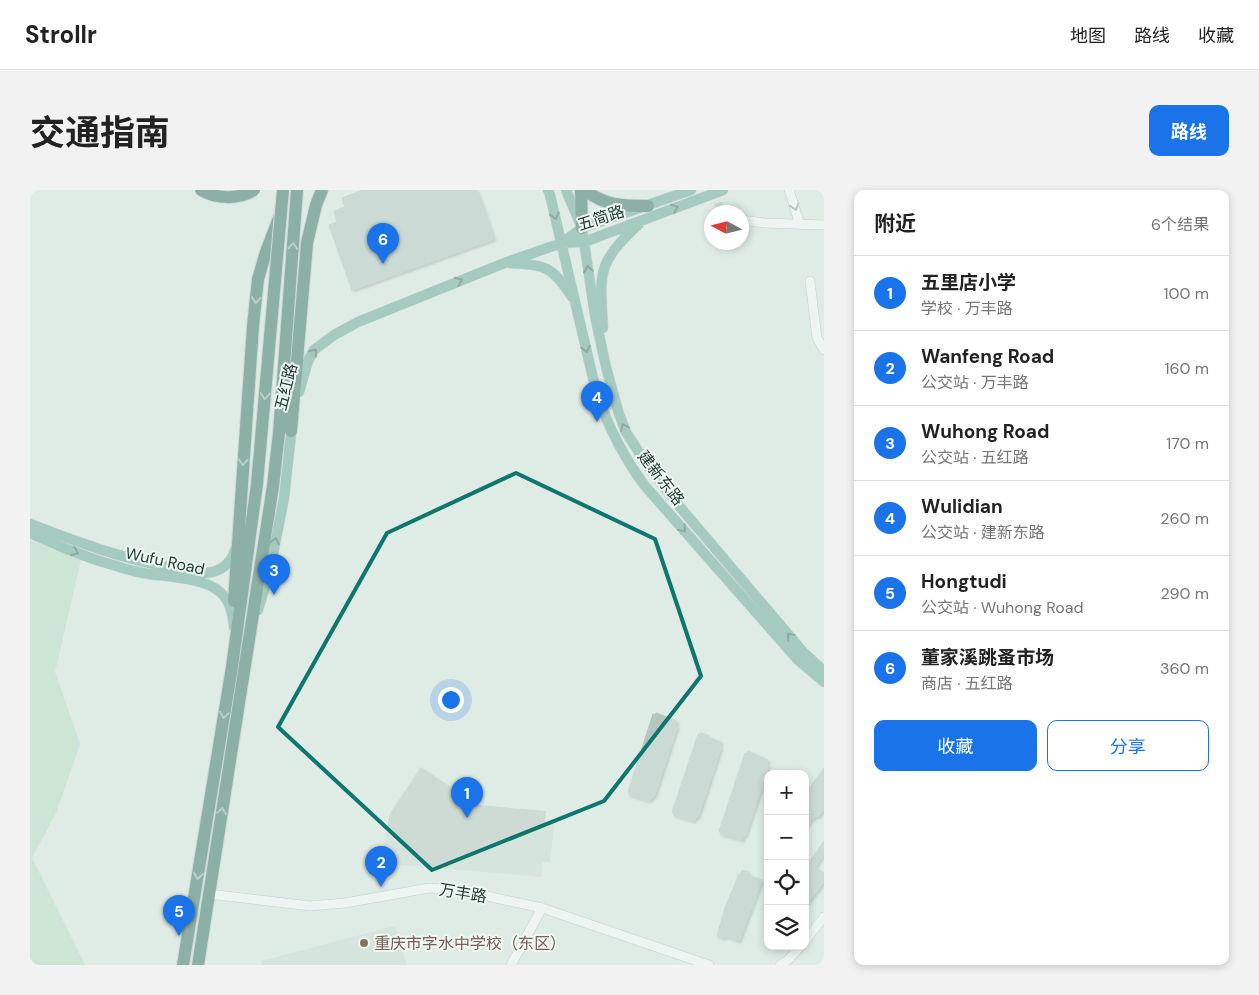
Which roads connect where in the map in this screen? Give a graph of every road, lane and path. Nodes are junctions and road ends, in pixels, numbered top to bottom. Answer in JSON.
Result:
{"nodes":[{"id":1,"x":201,"y":190,"type":"edge"},
{"id":2,"x":254,"y":190,"type":"edge"},
{"id":3,"x":282,"y":190,"type":"edge"},
{"id":4,"x":291,"y":190,"type":"edge"},
{"id":5,"x":297,"y":190,"type":"edge"},
{"id":6,"x":322,"y":190,"type":"edge"},
{"id":7,"x":548,"y":190,"type":"edge"},
{"id":8,"x":566,"y":190,"type":"edge"},
{"id":9,"x":583,"y":190,"type":"edge"},
{"id":10,"x":691,"y":190,"type":"edge"},
{"id":11,"x":723,"y":190,"type":"edge"},
{"id":12,"x":789,"y":190,"type":"edge"},
{"id":13,"x":648,"y":206,"type":"junction"},
{"id":14,"x":643,"y":220,"type":"junction"},
{"id":15,"x":749,"y":221,"type":"edge"},
{"id":16,"x":800,"y":225,"type":"junction"},
{"id":17,"x":824,"y":225,"type":"edge"},
{"id":18,"x":582,"y":228,"type":"junction"},
{"id":19,"x":584,"y":242,"type":"junction"},
{"id":20,"x":562,"y":243,"type":"junction"},
{"id":21,"x":507,"y":262,"type":"junction"},
{"id":22,"x":810,"y":281,"type":"dead end"},
{"id":23,"x":575,"y":301,"type":"junction"},
{"id":24,"x":596,"y":316,"type":"junction"},
{"id":25,"x":824,"y":350,"type":"edge"},
{"id":26,"x":606,"y":367,"type":"junction"},
{"id":27,"x":291,"y":431,"type":"junction"},
{"id":28,"x":30,"y":524,"type":"edge"},
{"id":29,"x":30,"y":533,"type":"edge"},
{"id":30,"x":239,"y":534,"type":"junction"},
{"id":31,"x":233,"y":616,"type":"junction"},
{"id":32,"x":250,"y":639,"type":"junction"},
{"id":33,"x":232,"y":667,"type":"junction"},
{"id":34,"x":824,"y":671,"type":"edge"},
{"id":35,"x":824,"y":682,"type":"edge"},
{"id":36,"x":209,"y":894,"type":"junction"},
{"id":37,"x":542,"y":908,"type":"junction"},
{"id":38,"x":824,"y":917,"type":"edge"},
{"id":39,"x":809,"y":936,"type":"edge"},
{"id":40,"x":797,"y":950,"type":"edge"},
{"id":41,"x":681,"y":961,"type":"edge"},
{"id":42,"x":513,"y":962,"type":"edge"},
{"id":43,"x":183,"y":965,"type":"edge"},
{"id":44,"x":198,"y":965,"type":"edge"},
{"id":45,"x":507,"y":965,"type":"edge"},
{"id":46,"x":708,"y":965,"type":"edge"},
{"id":47,"x":780,"y":965,"type":"edge"}],
"edges":[{"from":1,"to":2,"type":"highway","bridge":true},
{"from":3,"to":33,"type":"highway","one_way":true,"bridge":true},
{"from":4,"to":30,"type":"highway","one_way":true,"bridge":true},
{"from":32,"to":5,"type":"highway","one_way":true},
{"from":6,"to":27,"type":"highway"},
{"from":7,"to":20,"type":"main road","name":"建新东路","one_way":true},
{"from":8,"to":18,"type":"main road","name":"建新东路"},
{"from":9,"to":13,"type":"highway"},
{"from":9,"to":18,"type":"highway"},
{"from":10,"to":13,"type":"main road","name":"五简路"},
{"from":14,"to":11,"type":"main road","name":"五简路","one_way":true},
{"from":12,"to":16,"type":"street","one_way":true},
{"from":13,"to":18,"type":"main road","name":"五简路"},
{"from":14,"to":19,"type":"main road","name":"五简路"},
{"from":14,"to":26,"type":"main road"},
{"from":15,"to":16,"type":"street"},
{"from":16,"to":17,"type":"street"},
{"from":18,"to":19,"type":"main road","name":"建新东路"},
{"from":18,"to":20,"type":"main road","name":"五简路"},
{"from":19,"to":20,"type":"main road","name":"五简路"},
{"from":24,"to":19,"type":"main road","name":"建新东路","one_way":true},
{"from":20,"to":21,"type":"main road","name":"五红路"},
{"from":20,"to":23,"type":"main road","name":"建新东路"},
{"from":21,"to":23,"type":"main road"},
{"from":27,"to":21,"type":"main road","name":"五红路","one_way":true},
{"from":22,"to":25,"type":"street"},
{"from":23,"to":24,"type":"main road"},
{"from":23,"to":35,"type":"main road","name":"建新东路","one_way":true},
{"from":24,"to":26,"type":"main road","name":"建新东路"},
{"from":34,"to":26,"type":"main road","name":"建新东路","one_way":true},
{"from":32,"to":27,"type":"main road","name":"五红路","one_way":true},
{"from":28,"to":30,"type":"main road","name":"Wufu Road"},
{"from":29,"to":31,"type":"main road","name":"Wufu Road","one_way":true},
{"from":30,"to":31,"type":"highway"},
{"from":31,"to":33,"type":"main road","name":"Wufu Road"},
{"from":36,"to":32,"type":"highway","one_way":true},
{"from":33,"to":43,"type":"highway","one_way":true},
{"from":36,"to":37,"type":"street","name":"万丰路"},
{"from":36,"to":44,"type":"highway"},
{"from":37,"to":41,"type":"street","name":"万丰路"},
{"from":37,"to":42,"type":"street"},
{"from":38,"to":39,"type":"street"},
{"from":40,"to":47,"type":"street"},
{"from":41,"to":46,"type":"street","name":"万丰路"},
{"from":42,"to":45,"type":"street"}]}
